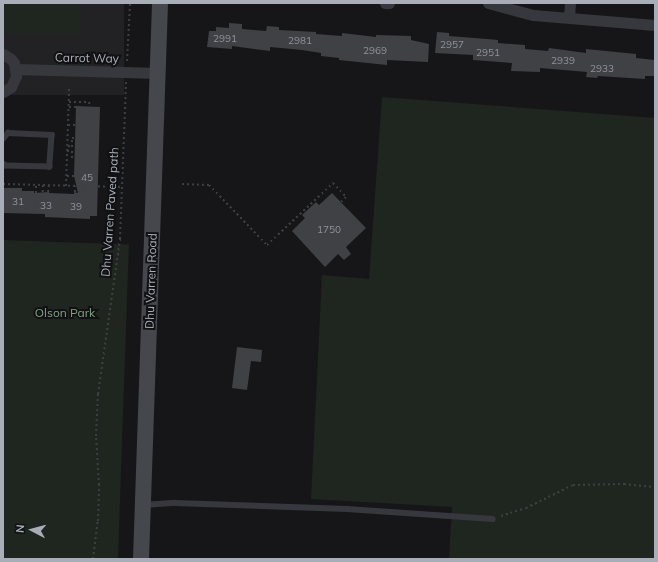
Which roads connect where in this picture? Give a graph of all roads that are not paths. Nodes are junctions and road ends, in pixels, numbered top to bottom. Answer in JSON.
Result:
{"nodes":[{"id":1,"x":160,"y":3,"type":"edge"},
{"id":2,"x":386,"y":3,"type":"edge"},
{"id":3,"x":389,"y":3,"type":"edge"},
{"id":4,"x":488,"y":3,"type":"edge"},
{"id":5,"x":570,"y":3,"type":"edge"},
{"id":6,"x":569,"y":17,"type":"junction"},
{"id":7,"x":655,"y":25,"type":"edge"},
{"id":8,"x":3,"y":54,"type":"edge"},
{"id":9,"x":16,"y":70,"type":"junction"},
{"id":10,"x":158,"y":73,"type":"junction"},
{"id":11,"x":3,"y":92,"type":"edge"},
{"id":12,"x":3,"y":139,"type":"edge"},
{"id":13,"x":3,"y":164,"type":"edge"},
{"id":14,"x":143,"y":505,"type":"junction"},
{"id":15,"x":493,"y":519,"type":"road end"},
{"id":16,"x":141,"y":559,"type":"edge"}],
"edges":[{"from":1,"to":10,"type":"main road","name":"Dhu Varren Road"},
{"from":2,"to":3,"type":"street"},
{"from":4,"to":6,"type":"street"},
{"from":5,"to":6,"type":"street"},
{"from":6,"to":7,"type":"street"},
{"from":8,"to":9,"type":"street"},
{"from":9,"to":10,"type":"street","name":"Carrot Way"},
{"from":9,"to":11,"type":"street"},
{"from":10,"to":14,"type":"main road","name":"Dhu Varren Road"},
{"from":12,"to":13,"type":"lane"},
{"from":14,"to":15,"type":"lane"},
{"from":14,"to":16,"type":"main road","name":"Dhu Varren Road"}]}
